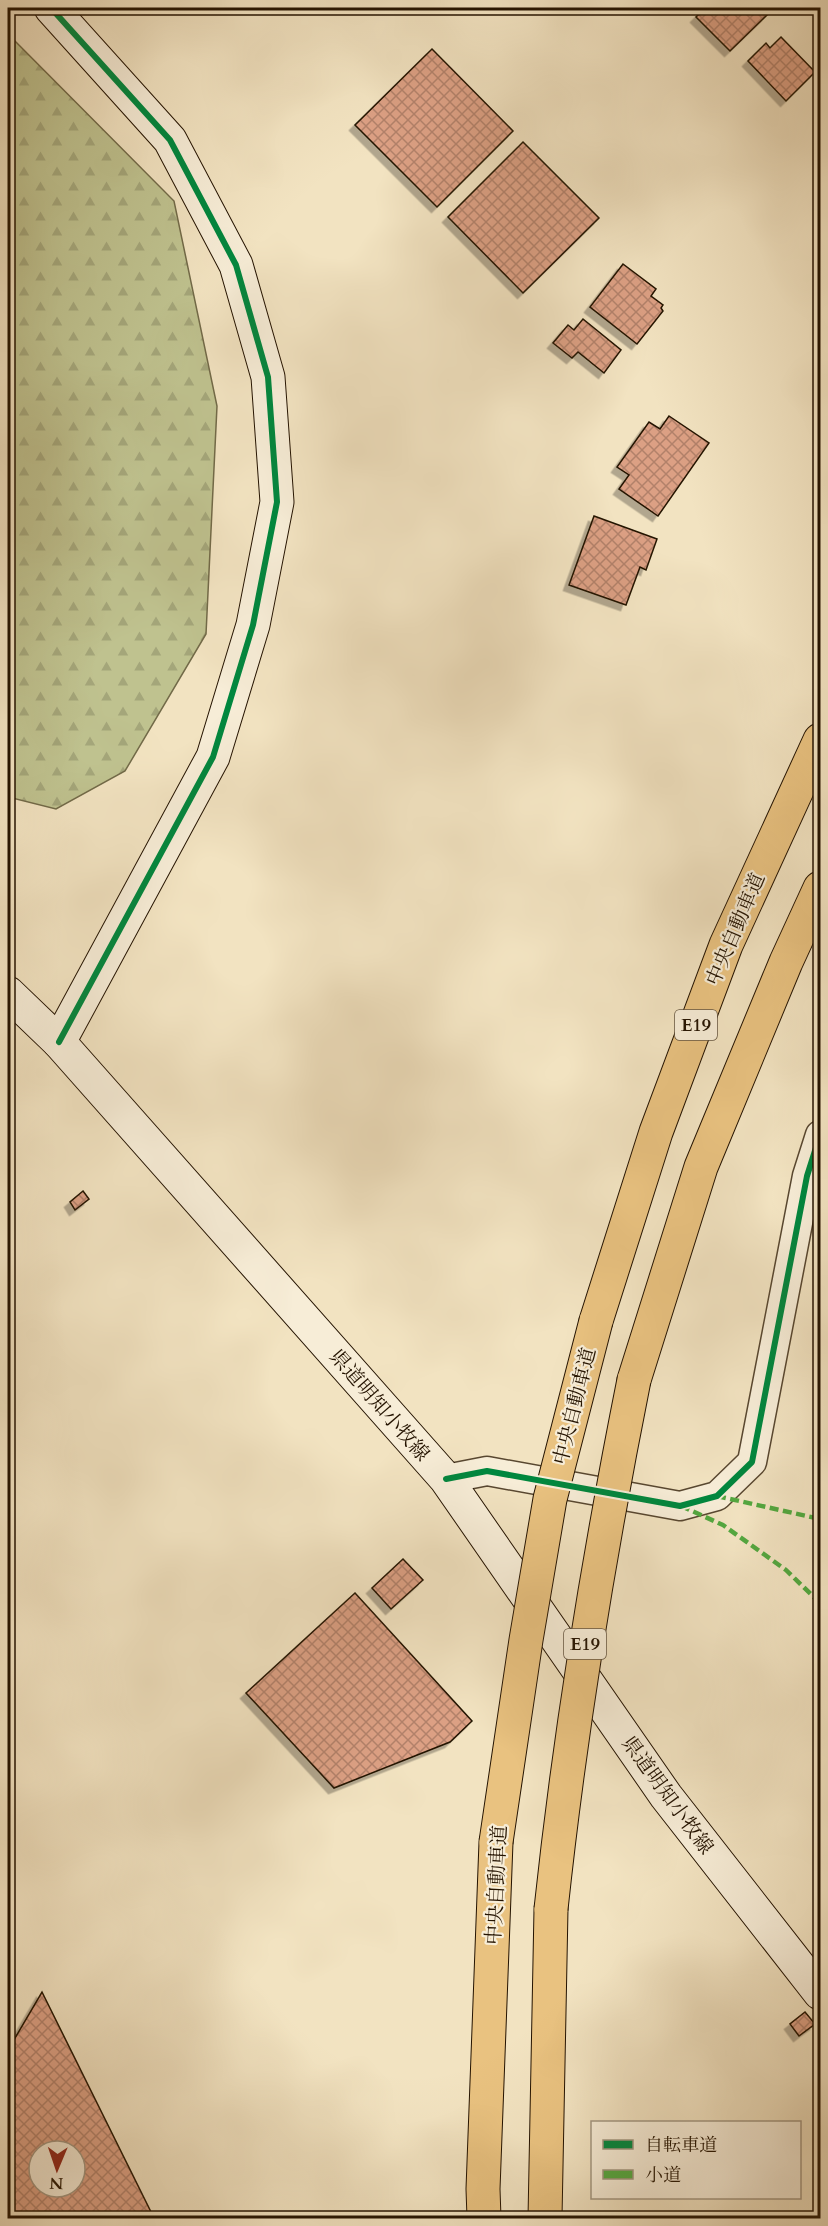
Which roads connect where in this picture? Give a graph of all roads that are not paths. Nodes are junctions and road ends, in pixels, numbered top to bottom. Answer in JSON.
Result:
{"nodes":[{"id":1,"x":51,"y":8,"type":"edge"},
{"id":2,"x":820,"y":740,"type":"edge"},
{"id":3,"x":820,"y":888,"type":"edge"},
{"id":4,"x":8,"y":993,"type":"edge"},
{"id":5,"x":59,"y":1042,"type":"junction"},
{"id":6,"x":820,"y":1135,"type":"edge"},
{"id":7,"x":446,"y":1479,"type":"junction"},
{"id":8,"x":820,"y":1993,"type":"edge"},
{"id":9,"x":484,"y":2218,"type":"edge"},
{"id":10,"x":545,"y":2218,"type":"edge"}],
"edges":[{"from":1,"to":5,"type":"main road"},
{"from":2,"to":9,"type":"highway","name":"中央自動車道","number":"E19","bridge":true},
{"from":3,"to":10,"type":"highway","number":"E19","bridge":true},
{"from":4,"to":5,"type":"main road","name":"県道明知小牧線"},
{"from":5,"to":7,"type":"main road","name":"県道明知小牧線"},
{"from":6,"to":7,"type":"street"},
{"from":7,"to":8,"type":"main road","name":"県道明知小牧線"}]}
